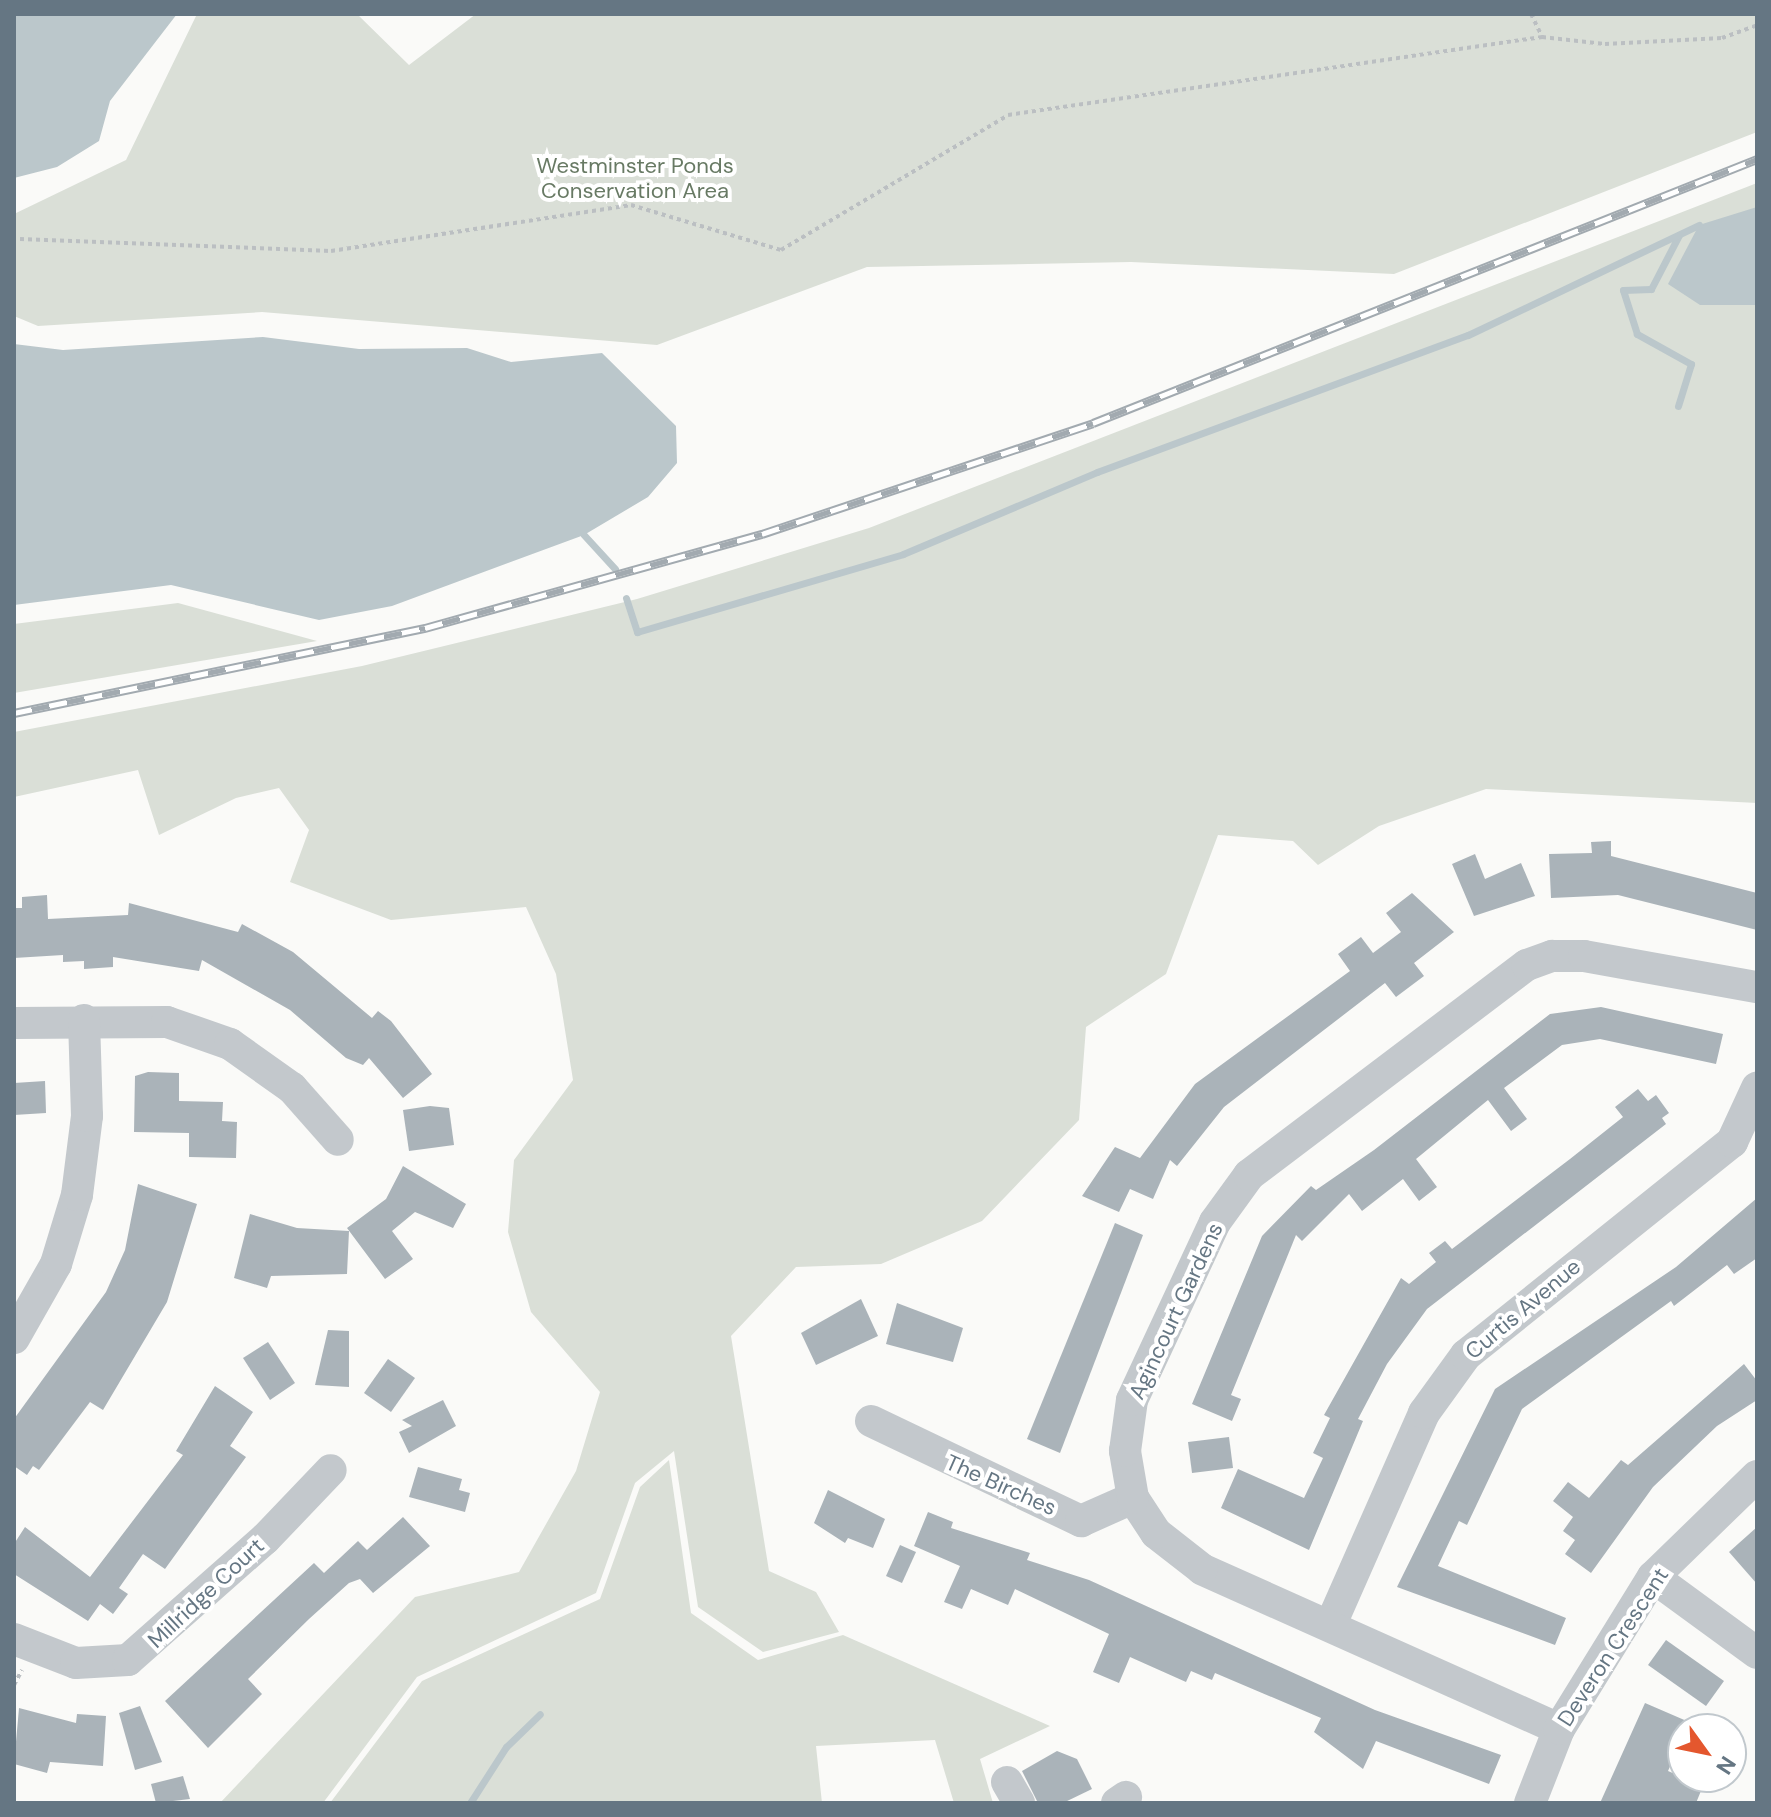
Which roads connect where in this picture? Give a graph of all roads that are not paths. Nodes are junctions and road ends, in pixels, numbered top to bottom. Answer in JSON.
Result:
{"nodes":[{"id":1,"x":1757,"y":987,"type":"edge"},
{"id":2,"x":84,"y":1020,"type":"junction"},
{"id":3,"x":14,"y":1023,"type":"edge"},
{"id":4,"x":1757,"y":1088,"type":"edge"},
{"id":5,"x":338,"y":1140,"type":"dead end"},
{"id":6,"x":14,"y":1338,"type":"edge"},
{"id":7,"x":871,"y":1421,"type":"dead end"},
{"id":8,"x":331,"y":1470,"type":"dead end"},
{"id":9,"x":1757,"y":1476,"type":"edge"},
{"id":10,"x":1133,"y":1498,"type":"junction"},
{"id":11,"x":1653,"y":1577,"type":"junction"},
{"id":12,"x":1331,"y":1624,"type":"junction"},
{"id":13,"x":14,"y":1639,"type":"edge"},
{"id":14,"x":1757,"y":1653,"type":"edge"},
{"id":15,"x":1559,"y":1729,"type":"junction"},
{"id":16,"x":1530,"y":1803,"type":"edge"}],
"edges":[{"from":1,"to":10,"type":"street","name":"Agincourt Gardens"},
{"from":2,"to":3,"type":"street"},
{"from":2,"to":5,"type":"street"},
{"from":2,"to":6,"type":"street"},
{"from":4,"to":12,"type":"street","name":"Curtis Avenue"},
{"from":7,"to":10,"type":"street","name":"The Birches"},
{"from":8,"to":13,"type":"street","name":"Millridge Court"},
{"from":9,"to":11,"type":"street","name":"Deveron Crescent"},
{"from":10,"to":12,"type":"street","name":"Agincourt Gardens"},
{"from":11,"to":14,"type":"street"},
{"from":11,"to":15,"type":"street","name":"Deveron Crescent"},
{"from":12,"to":15,"type":"street","name":"Agincourt Gardens"},
{"from":15,"to":16,"type":"street","name":"Deveron Crescent"}]}
